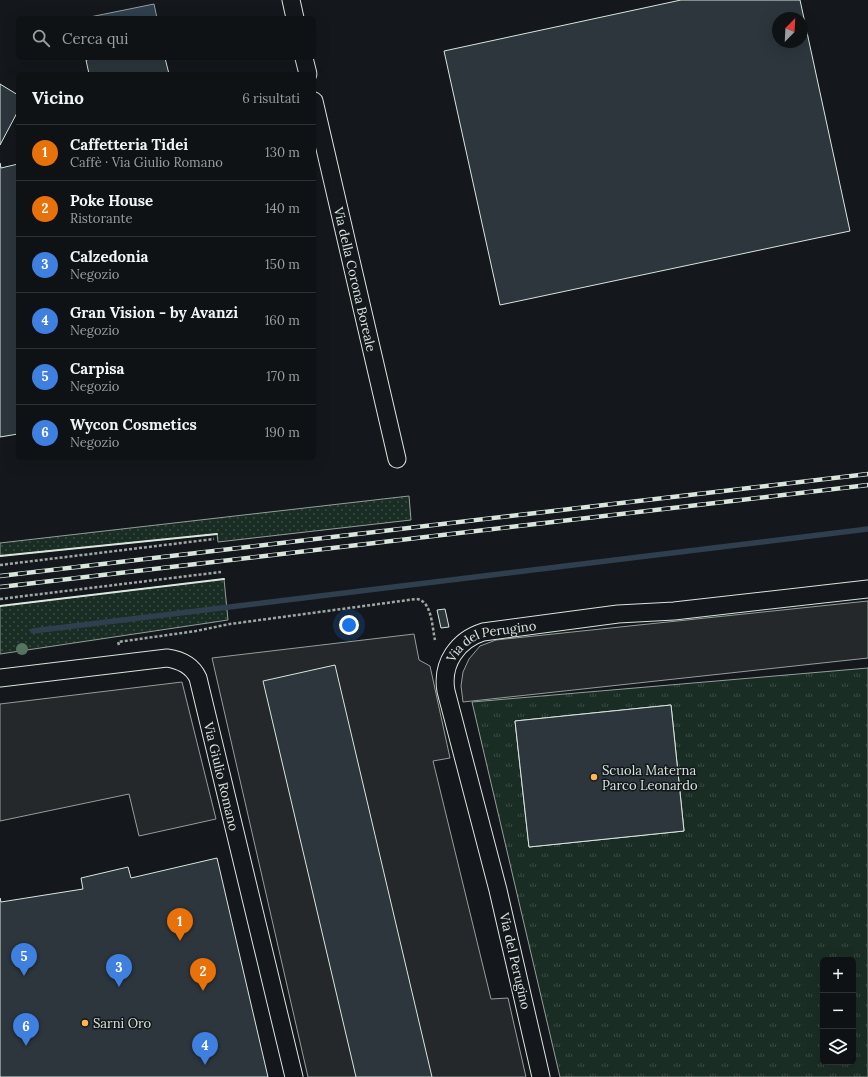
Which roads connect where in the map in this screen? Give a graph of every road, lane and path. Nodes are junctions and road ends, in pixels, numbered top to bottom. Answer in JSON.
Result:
{"nodes":[{"id":1,"x":290,"y":0,"type":"edge"},
{"id":2,"x":294,"y":16,"type":"edge"},
{"id":3,"x":304,"y":60,"type":"edge"},
{"id":4,"x":308,"y":72,"type":"edge"},
{"id":5,"x":316,"y":110,"type":"edge"},
{"id":6,"x":397,"y":459,"type":"dead end"},
{"id":7,"x":214,"y":539,"type":"dead end"},
{"id":8,"x":0,"y":565,"type":"edge"},
{"id":9,"x":221,"y":572,"type":"dead end"},
{"id":10,"x":868,"y":589,"type":"edge"},
{"id":11,"x":0,"y":599,"type":"edge"},
{"id":12,"x":435,"y":640,"type":"dead end"},
{"id":13,"x":122,"y":664,"type":"junction"},
{"id":14,"x":0,"y":678,"type":"edge"},
{"id":15,"x":294,"y":1077,"type":"edge"},
{"id":16,"x":541,"y":1077,"type":"edge"}],
"edges":[{"from":1,"to":2,"type":"street"},
{"from":3,"to":4,"type":"street"},
{"from":5,"to":6,"type":"street","name":"Via della Corona Boreale"},
{"from":7,"to":8,"type":"path"},
{"from":9,"to":11,"type":"path"},
{"from":10,"to":16,"type":"street","name":"Via del Perugino"},
{"from":12,"to":13,"type":"path"},
{"from":13,"to":14,"type":"street","name":"Via Giulio Romano"},
{"from":13,"to":15,"type":"street","name":"Via Giulio Romano"}]}
